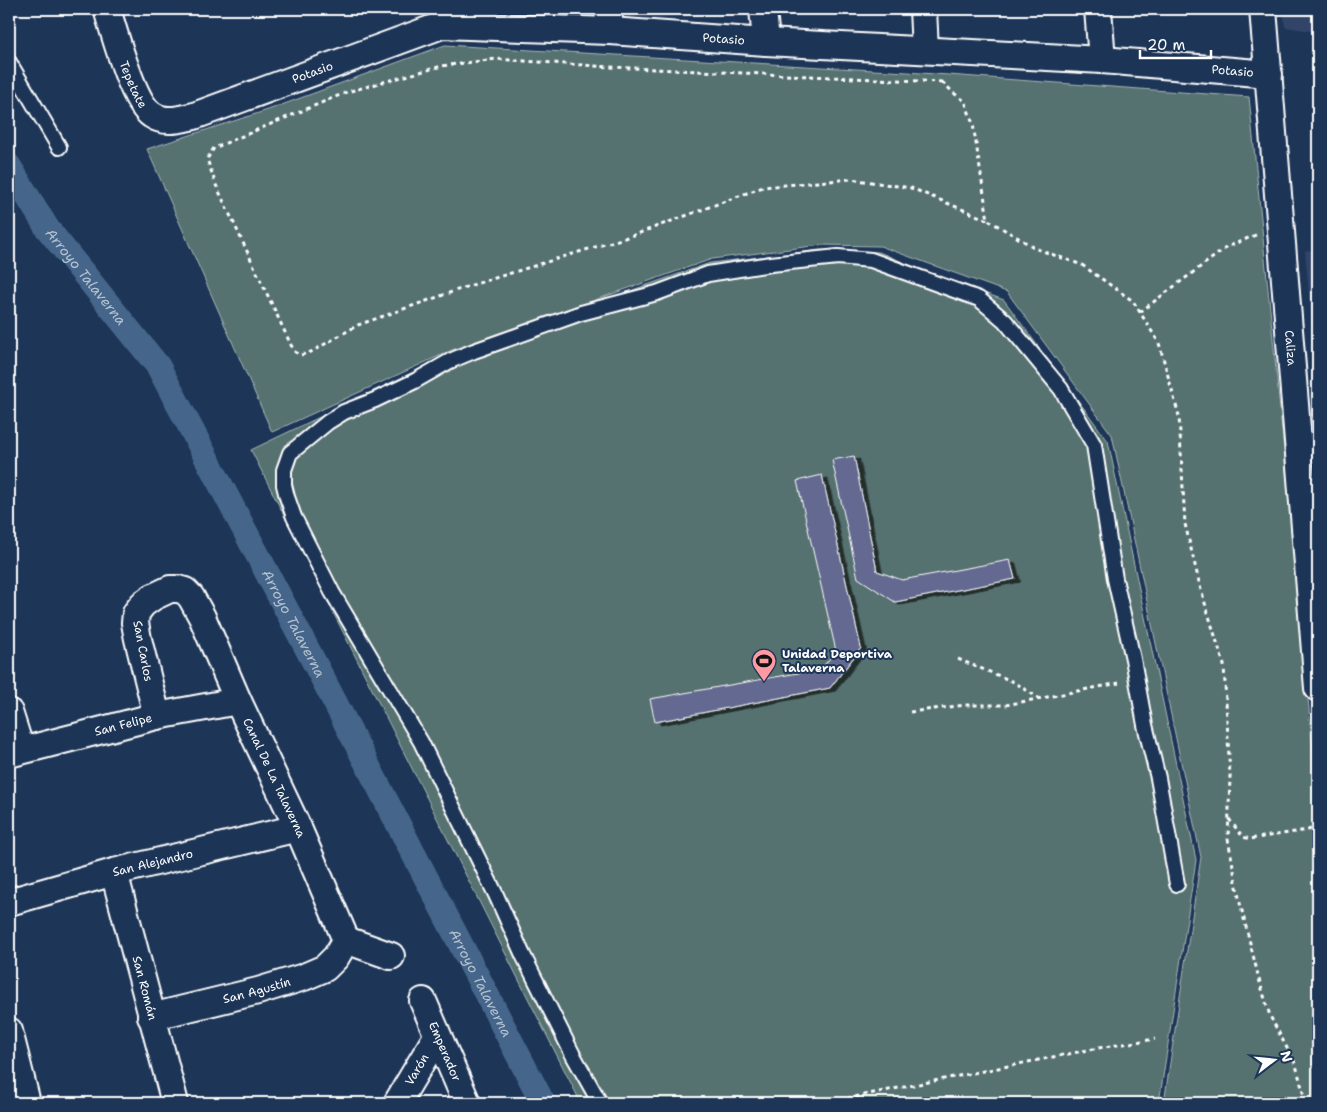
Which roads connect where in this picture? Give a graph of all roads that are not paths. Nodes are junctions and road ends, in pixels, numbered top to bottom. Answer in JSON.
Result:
{"nodes":[{"id":1,"x":107,"y":9,"type":"edge"},
{"id":2,"x":763,"y":9,"type":"edge"},
{"id":3,"x":922,"y":9,"type":"edge"},
{"id":4,"x":1098,"y":9,"type":"edge"},
{"id":5,"x":1263,"y":9,"type":"edge"},
{"id":6,"x":441,"y":17,"type":"edge"},
{"id":7,"x":609,"y":20,"type":"edge"},
{"id":8,"x":766,"y":42,"type":"junction"},
{"id":9,"x":933,"y":51,"type":"junction"},
{"id":10,"x":1102,"y":60,"type":"junction"},
{"id":11,"x":9,"y":62,"type":"edge"},
{"id":12,"x":1268,"y":74,"type":"junction"},
{"id":13,"x":194,"y":116,"type":"joint"},
{"id":14,"x":59,"y":147,"type":"dead end"},
{"id":15,"x":1310,"y":493,"type":"edge"},
{"id":16,"x":202,"y":617,"type":"joint"},
{"id":17,"x":1317,"y":658,"type":"edge"},
{"id":18,"x":1318,"y":688,"type":"edge"},
{"id":19,"x":238,"y":701,"type":"junction"},
{"id":20,"x":9,"y":712,"type":"edge"},
{"id":21,"x":157,"y":716,"type":"junction"},
{"id":22,"x":15,"y":752,"type":"edge"},
{"id":23,"x":298,"y":828,"type":"junction"},
{"id":24,"x":114,"y":872,"type":"junction"},
{"id":25,"x":1177,"y":884,"type":"dead end"},
{"id":26,"x":9,"y":902,"type":"edge"},
{"id":27,"x":346,"y":940,"type":"junction"},
{"id":28,"x":391,"y":956,"type":"dead end"},
{"id":29,"x":423,"y":1001,"type":"dead end"},
{"id":30,"x":151,"y":1017,"type":"junction"},
{"id":31,"x":9,"y":1031,"type":"edge"},
{"id":32,"x":436,"y":1036,"type":"junction"},
{"id":33,"x":27,"y":1103,"type":"edge"},
{"id":34,"x":174,"y":1103,"type":"edge"},
{"id":35,"x":396,"y":1103,"type":"edge"},
{"id":36,"x":467,"y":1103,"type":"edge"},
{"id":37,"x":600,"y":1103,"type":"edge"}],
"edges":[{"from":1,"to":13,"type":"street","name":"Tepetate"},
{"from":2,"to":8,"type":"street"},
{"from":3,"to":9,"type":"street"},
{"from":4,"to":10,"type":"street"},
{"from":5,"to":12,"type":"street","name":"Caliza"},
{"from":6,"to":7,"type":"street","name":"Potasio"},
{"from":6,"to":13,"type":"street","name":"Potasio"},
{"from":7,"to":8,"type":"street","name":"Potasio"},
{"from":8,"to":9,"type":"street","name":"Potasio"},
{"from":9,"to":10,"type":"street","name":"Potasio"},
{"from":10,"to":12,"type":"street","name":"Potasio"},
{"from":11,"to":14,"type":"lane"},
{"from":12,"to":15,"type":"street","name":"Caliza"},
{"from":15,"to":17,"type":"street","name":"Caliza"},
{"from":16,"to":19,"type":"street","name":"Canal De La Talaverna"},
{"from":16,"to":21,"type":"street","name":"San Carlos"},
{"from":17,"to":18,"type":"street","name":"Caliza"},
{"from":19,"to":21,"type":"street","name":"San Felipe"},
{"from":19,"to":23,"type":"street","name":"Canal De La Talaverna"},
{"from":20,"to":22,"type":"street"},
{"from":21,"to":22,"type":"street","name":"San Felipe"},
{"from":23,"to":24,"type":"street","name":"San Alejandro"},
{"from":23,"to":27,"type":"street","name":"Canal De La Talaverna"},
{"from":24,"to":26,"type":"street","name":"San Alejandro"},
{"from":24,"to":30,"type":"street","name":"San Román"},
{"from":25,"to":37,"type":"lane"},
{"from":27,"to":28,"type":"street"},
{"from":27,"to":30,"type":"street","name":"San Agustín"},
{"from":29,"to":32,"type":"street","name":"Emperador"},
{"from":30,"to":34,"type":"street","name":"San Román"},
{"from":31,"to":33,"type":"street"},
{"from":32,"to":35,"type":"street","name":"Varón"},
{"from":32,"to":36,"type":"street","name":"Emperador"}]}
